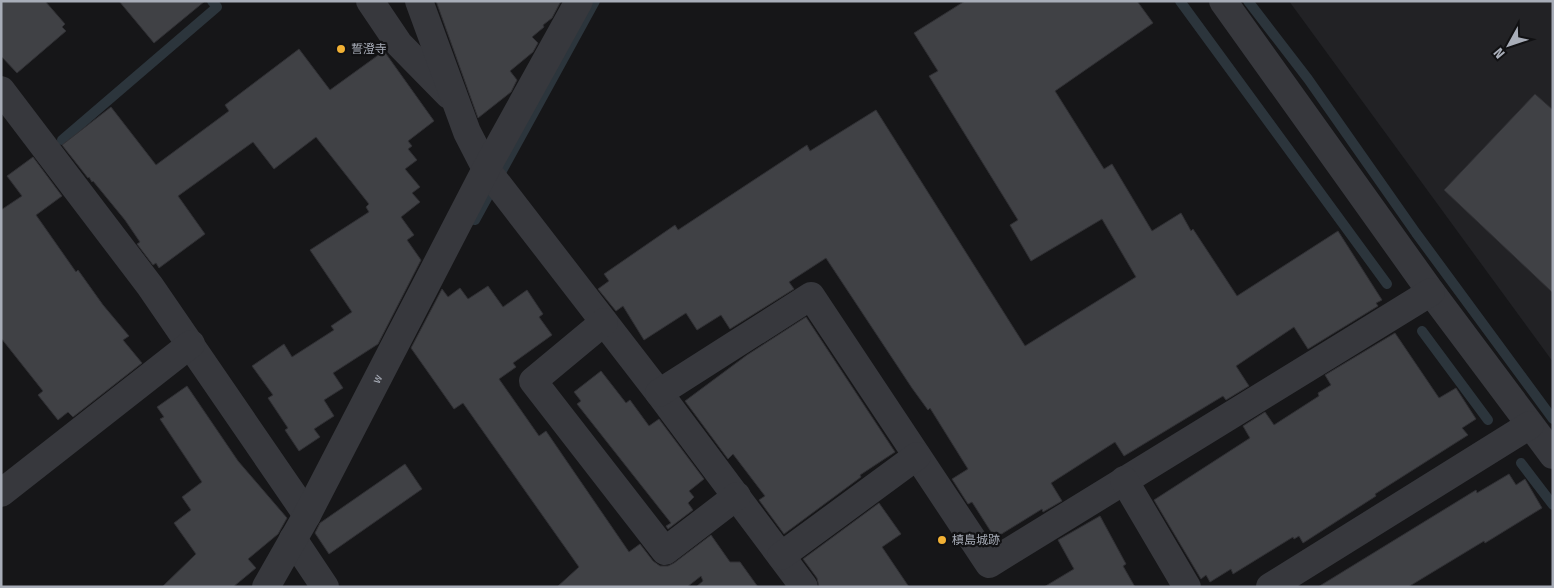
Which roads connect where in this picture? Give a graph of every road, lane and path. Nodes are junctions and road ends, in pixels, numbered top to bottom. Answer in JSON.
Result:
{"nodes":[{"id":1,"x":370,"y":1,"type":"edge"},
{"id":2,"x":419,"y":1,"type":"edge"},
{"id":3,"x":579,"y":1,"type":"edge"},
{"id":4,"x":1223,"y":1,"type":"edge"},
{"id":5,"x":1,"y":90,"type":"edge"},
{"id":6,"x":457,"y":103,"type":"junction"},
{"id":7,"x":486,"y":169,"type":"junction"},
{"id":8,"x":1431,"y":292,"type":"junction"},
{"id":9,"x":604,"y":322,"type":"junction"},
{"id":10,"x":191,"y":344,"type":"junction"},
{"id":11,"x":660,"y":393,"type":"junction"},
{"id":12,"x":1530,"y":425,"type":"junction"},
{"id":13,"x":1553,"y":455,"type":"edge"},
{"id":14,"x":917,"y":456,"type":"junction"},
{"id":15,"x":1124,"y":480,"type":"junction"},
{"id":16,"x":1,"y":493,"type":"edge"},
{"id":17,"x":737,"y":496,"type":"junction"},
{"id":18,"x":307,"y":515,"type":"junction"},
{"id":19,"x":293,"y":539,"type":"junction"},
{"id":20,"x":781,"y":556,"type":"junction"},
{"id":21,"x":266,"y":587,"type":"edge"},
{"id":22,"x":325,"y":587,"type":"edge"},
{"id":23,"x":804,"y":587,"type":"edge"},
{"id":24,"x":1187,"y":587,"type":"edge"},
{"id":25,"x":1270,"y":587,"type":"edge"}],
"edges":[{"from":1,"to":6,"type":"street"},
{"from":2,"to":6,"type":"street"},
{"from":3,"to":7,"type":"street","name":"w"},
{"from":4,"to":8,"type":"street"},
{"from":5,"to":10,"type":"street"},
{"from":6,"to":7,"type":"street"},
{"from":7,"to":9,"type":"street"},
{"from":7,"to":18,"type":"street","name":"w"},
{"from":8,"to":12,"type":"street"},
{"from":8,"to":15,"type":"street"},
{"from":9,"to":11,"type":"street"},
{"from":9,"to":17,"type":"street"},
{"from":10,"to":16,"type":"street"},
{"from":10,"to":18,"type":"street"},
{"from":11,"to":14,"type":"street"},
{"from":11,"to":17,"type":"street"},
{"from":12,"to":13,"type":"street"},
{"from":12,"to":25,"type":"street"},
{"from":14,"to":15,"type":"street"},
{"from":14,"to":20,"type":"street"},
{"from":15,"to":24,"type":"street"},
{"from":17,"to":20,"type":"street"},
{"from":18,"to":19,"type":"street","name":"w"},
{"from":19,"to":21,"type":"street","name":"w"},
{"from":19,"to":22,"type":"street"},
{"from":20,"to":23,"type":"street"}]}
